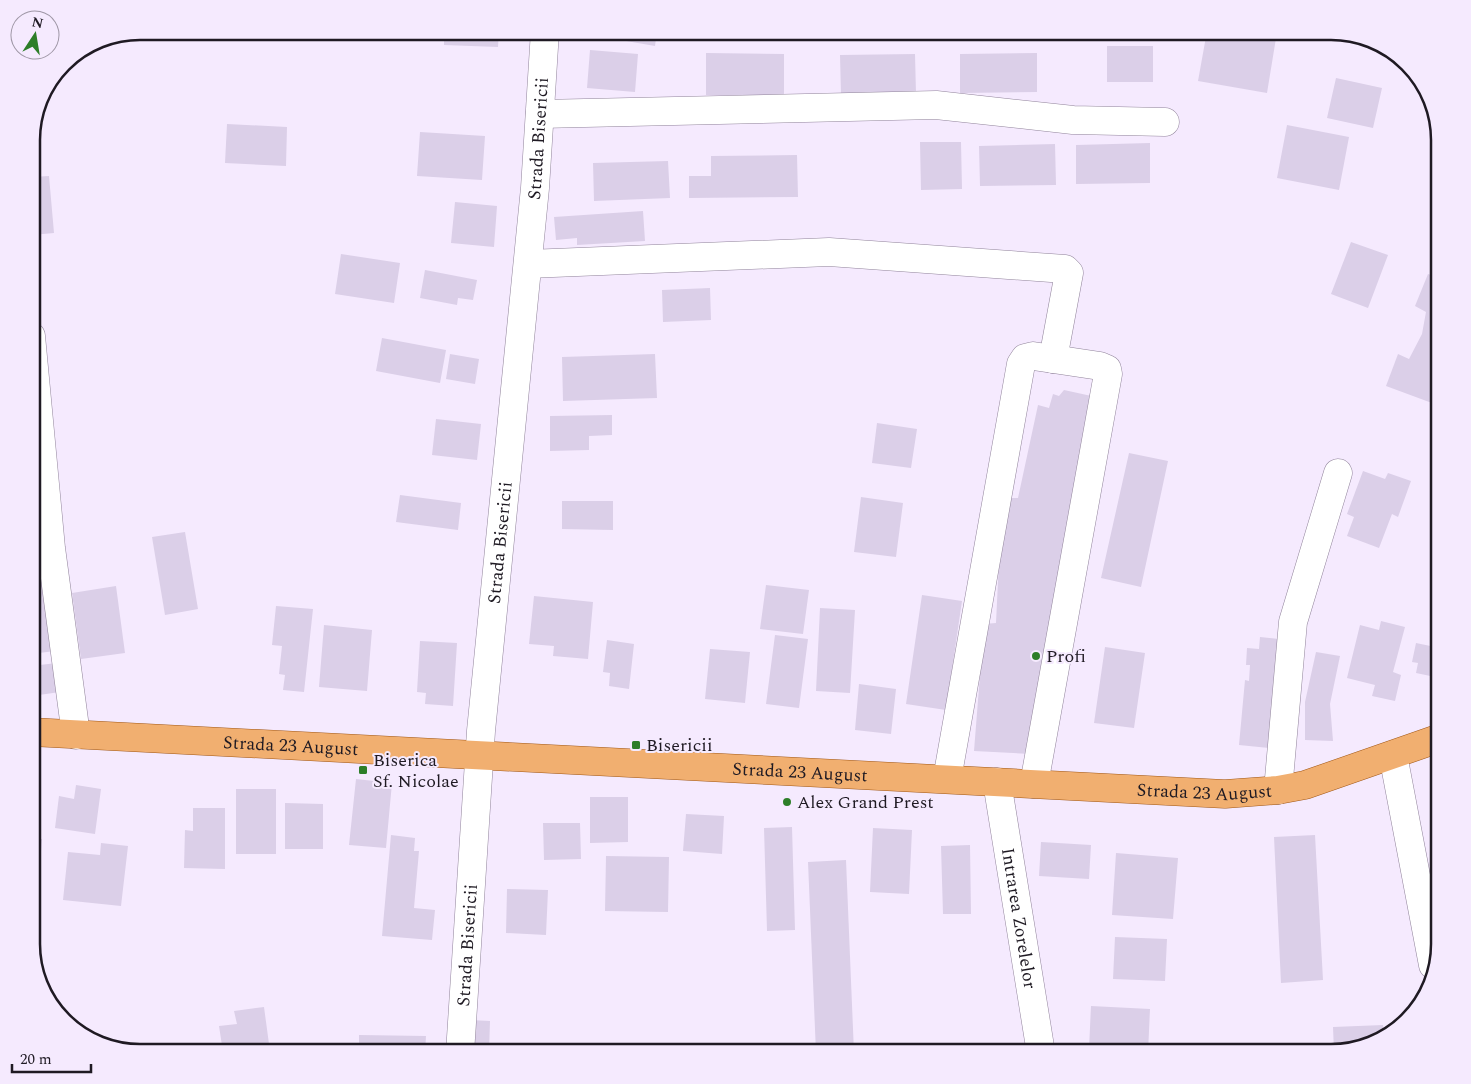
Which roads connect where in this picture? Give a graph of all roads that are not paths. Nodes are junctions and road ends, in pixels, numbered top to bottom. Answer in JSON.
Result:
{"nodes":[{"id":1,"x":544,"y":40,"type":"edge"},
{"id":2,"x":540,"y":114,"type":"junction"},
{"id":3,"x":1164,"y":122,"type":"dead end"},
{"id":4,"x":528,"y":264,"type":"junction"},
{"id":5,"x":1053,"y":359,"type":"junction"},
{"id":6,"x":40,"y":425,"type":"edge"},
{"id":7,"x":1338,"y":473,"type":"dead end"},
{"id":8,"x":40,"y":733,"type":"edge"},
{"id":9,"x":76,"y":735,"type":"junction"},
{"id":10,"x":1431,"y":741,"type":"edge"},
{"id":11,"x":479,"y":755,"type":"junction"},
{"id":12,"x":1393,"y":755,"type":"junction"},
{"id":13,"x":947,"y":779,"type":"junction"},
{"id":14,"x":997,"y":782,"type":"junction"},
{"id":15,"x":1034,"y":784,"type":"junction"},
{"id":16,"x":1278,"y":790,"type":"junction"},
{"id":17,"x":1430,"y":951,"type":"edge"},
{"id":18,"x":461,"y":1044,"type":"edge"},
{"id":19,"x":1040,"y":1044,"type":"edge"}],
"edges":[{"from":1,"to":2,"type":"street","name":"Strada Bisericii"},
{"from":2,"to":3,"type":"street"},
{"from":2,"to":4,"type":"street","name":"Strada Bisericii"},
{"from":4,"to":5,"type":"street"},
{"from":4,"to":11,"type":"street","name":"Strada Bisericii"},
{"from":5,"to":13,"type":"street"},
{"from":5,"to":15,"type":"street"},
{"from":6,"to":9,"type":"street"},
{"from":7,"to":16,"type":"street"},
{"from":8,"to":9,"type":"main road","name":"Strada 23 August"},
{"from":9,"to":11,"type":"main road","name":"Strada 23 August"},
{"from":10,"to":12,"type":"main road","name":"Strada 23 August"},
{"from":11,"to":13,"type":"main road","name":"Strada 23 August"},
{"from":11,"to":18,"type":"street","name":"Strada Bisericii"},
{"from":12,"to":16,"type":"main road","name":"Strada 23 August"},
{"from":12,"to":17,"type":"street"},
{"from":13,"to":14,"type":"main road","name":"Strada 23 August"},
{"from":14,"to":15,"type":"main road","name":"Strada 23 August"},
{"from":14,"to":19,"type":"street","name":"Intrarea Zorelelor"},
{"from":15,"to":16,"type":"main road","name":"Strada 23 August"}]}
